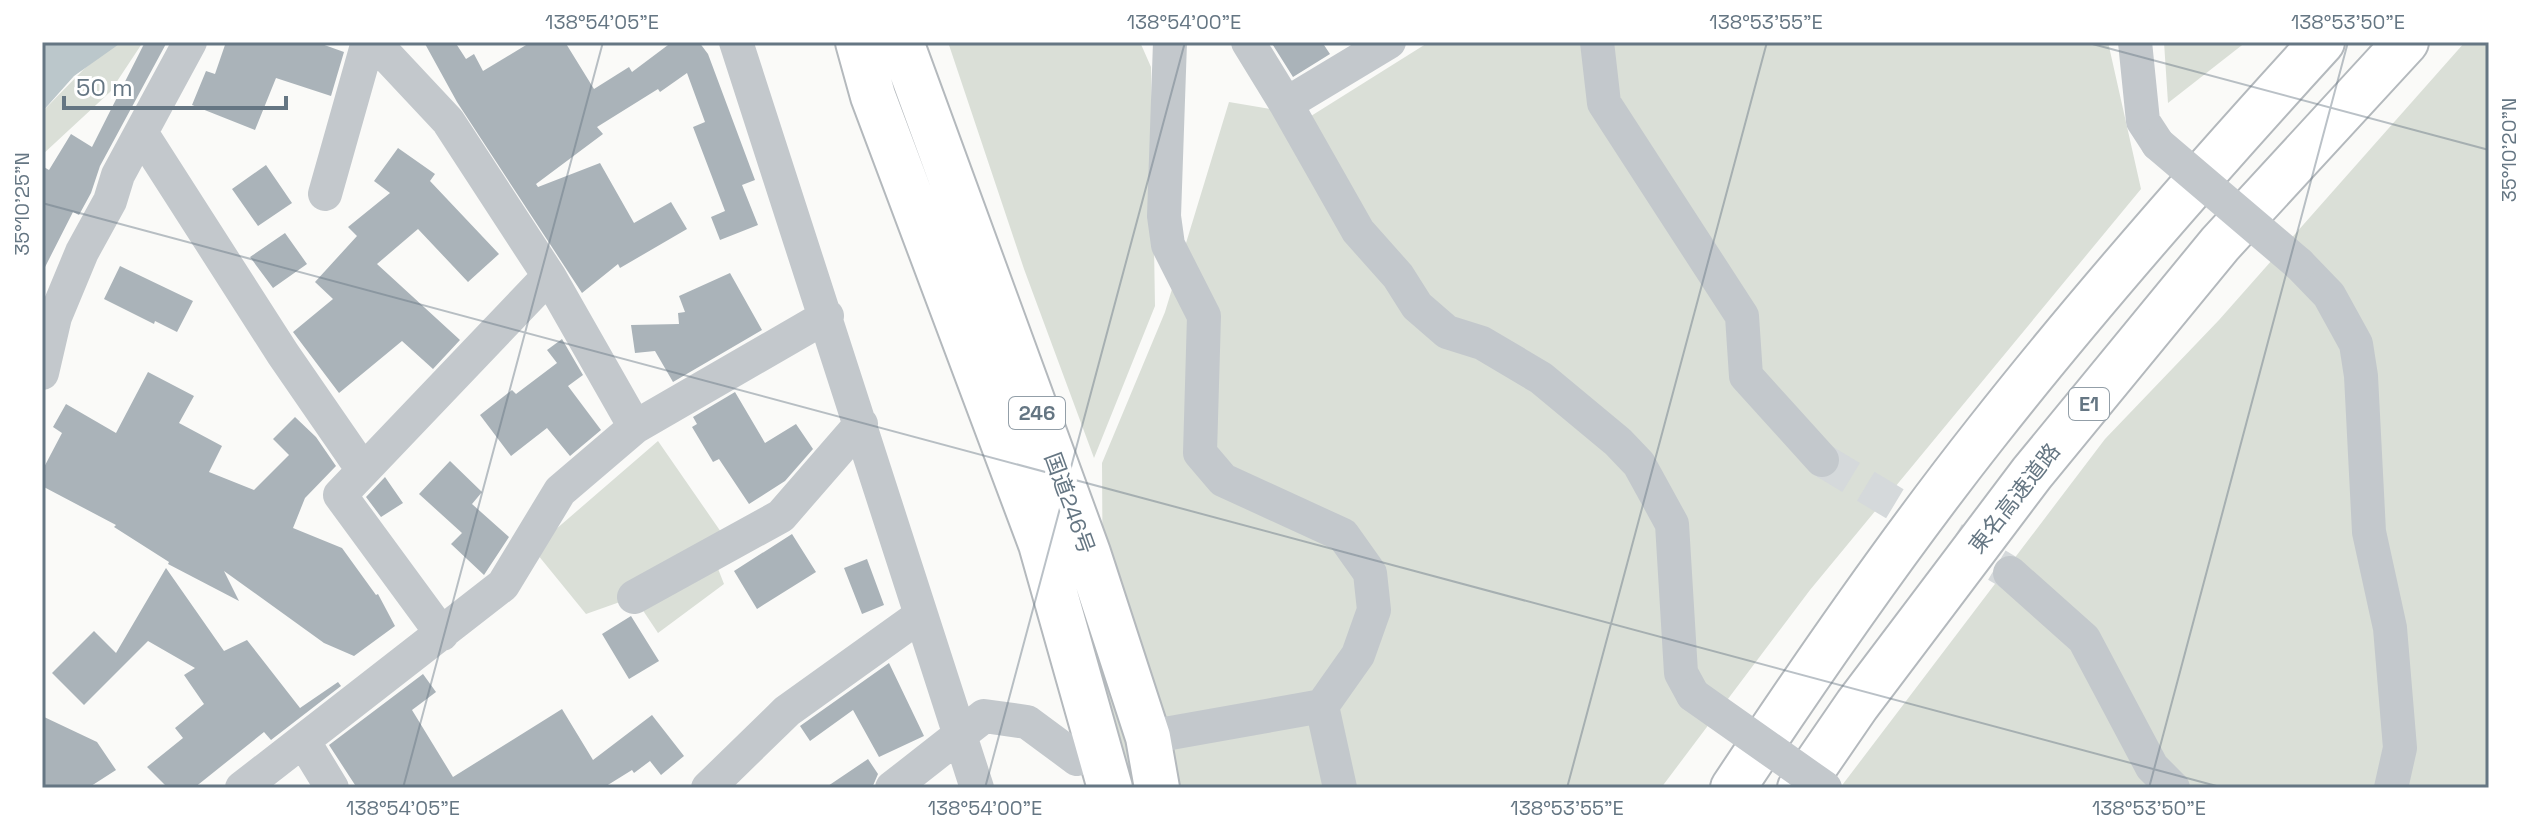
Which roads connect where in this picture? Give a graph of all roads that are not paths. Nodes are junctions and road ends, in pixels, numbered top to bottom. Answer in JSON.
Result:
{"nodes":[{"id":1,"x":190,"y":42,"type":"edge"},
{"id":2,"x":371,"y":42,"type":"edge"},
{"id":3,"x":736,"y":42,"type":"edge"},
{"id":4,"x":858,"y":42,"type":"edge"},
{"id":5,"x":901,"y":42,"type":"edge"},
{"id":6,"x":1170,"y":42,"type":"edge"},
{"id":7,"x":1248,"y":42,"type":"edge"},
{"id":8,"x":1389,"y":42,"type":"edge"},
{"id":9,"x":1597,"y":42,"type":"edge"},
{"id":10,"x":2135,"y":42,"type":"edge"},
{"id":11,"x":2322,"y":42,"type":"edge"},
{"id":12,"x":2406,"y":42,"type":"edge"},
{"id":13,"x":1286,"y":104,"type":"junction"},
{"id":14,"x":142,"y":134,"type":"junction"},
{"id":15,"x":325,"y":194,"type":"dead end"},
{"id":16,"x":549,"y":276,"type":"junction"},
{"id":17,"x":827,"y":316,"type":"junction"},
{"id":18,"x":42,"y":373,"type":"edge"},
{"id":19,"x":861,"y":424,"type":"junction"},
{"id":20,"x":635,"y":427,"type":"junction"},
{"id":21,"x":1822,"y":460,"type":"tunnel mouth"},
{"id":22,"x":363,"y":470,"type":"junction"},
{"id":23,"x":2010,"y":573,"type":"tunnel mouth"},
{"id":24,"x":634,"y":597,"type":"dead end"},
{"id":25,"x":921,"y":615,"type":"junction"},
{"id":26,"x":442,"y":634,"type":"junction"},
{"id":27,"x":1322,"y":706,"type":"junction"},
{"id":28,"x":959,"y":735,"type":"junction"},
{"id":29,"x":1148,"y":737,"type":"junction"},
{"id":30,"x":304,"y":742,"type":"junction"},
{"id":31,"x":1077,"y":759,"type":"dead end"},
{"id":32,"x":242,"y":788,"type":"edge"},
{"id":33,"x":332,"y":788,"type":"edge"},
{"id":34,"x":708,"y":788,"type":"edge"},
{"id":35,"x":892,"y":788,"type":"edge"},
{"id":36,"x":977,"y":788,"type":"edge"},
{"id":37,"x":1110,"y":788,"type":"edge"},
{"id":38,"x":1157,"y":788,"type":"edge"},
{"id":39,"x":1340,"y":788,"type":"edge"},
{"id":40,"x":1733,"y":788,"type":"edge"},
{"id":41,"x":1800,"y":788,"type":"edge"},
{"id":42,"x":1825,"y":788,"type":"edge"},
{"id":43,"x":2173,"y":788,"type":"edge"},
{"id":44,"x":2391,"y":788,"type":"edge"}],
"edges":[{"from":1,"to":14,"type":"street"},
{"from":2,"to":15,"type":"street"},
{"from":2,"to":16,"type":"street"},
{"from":3,"to":17,"type":"street"},
{"from":4,"to":37,"type":"highway","name":"国道246号","number":"246"},
{"from":5,"to":29,"type":"highway","name":"国道246号","number":"246"},
{"from":6,"to":27,"type":"street"},
{"from":7,"to":13,"type":"street"},
{"from":8,"to":13,"type":"street"},
{"from":9,"to":21,"type":"street"},
{"from":10,"to":44,"type":"street","bridge":true},
{"from":11,"to":40,"type":"highway"},
{"from":12,"to":41,"type":"highway","name":"東名高速道路","number":"E1"},
{"from":13,"to":42,"type":"street","bridge":true},
{"from":14,"to":18,"type":"street"},
{"from":14,"to":22,"type":"street"},
{"from":16,"to":20,"type":"street"},
{"from":16,"to":22,"type":"street"},
{"from":17,"to":19,"type":"street"},
{"from":17,"to":20,"type":"street"},
{"from":19,"to":24,"type":"street"},
{"from":19,"to":25,"type":"street"},
{"from":20,"to":26,"type":"street"},
{"from":22,"to":26,"type":"street"},
{"from":23,"to":43,"type":"street"},
{"from":25,"to":28,"type":"street"},
{"from":25,"to":34,"type":"street"},
{"from":26,"to":30,"type":"street"},
{"from":27,"to":29,"type":"street"},
{"from":27,"to":39,"type":"street"},
{"from":28,"to":31,"type":"street"},
{"from":28,"to":35,"type":"street"},
{"from":28,"to":36,"type":"street"},
{"from":29,"to":38,"type":"highway","name":"国道246号","number":"246"},
{"from":30,"to":32,"type":"street"},
{"from":30,"to":33,"type":"street"}]}
